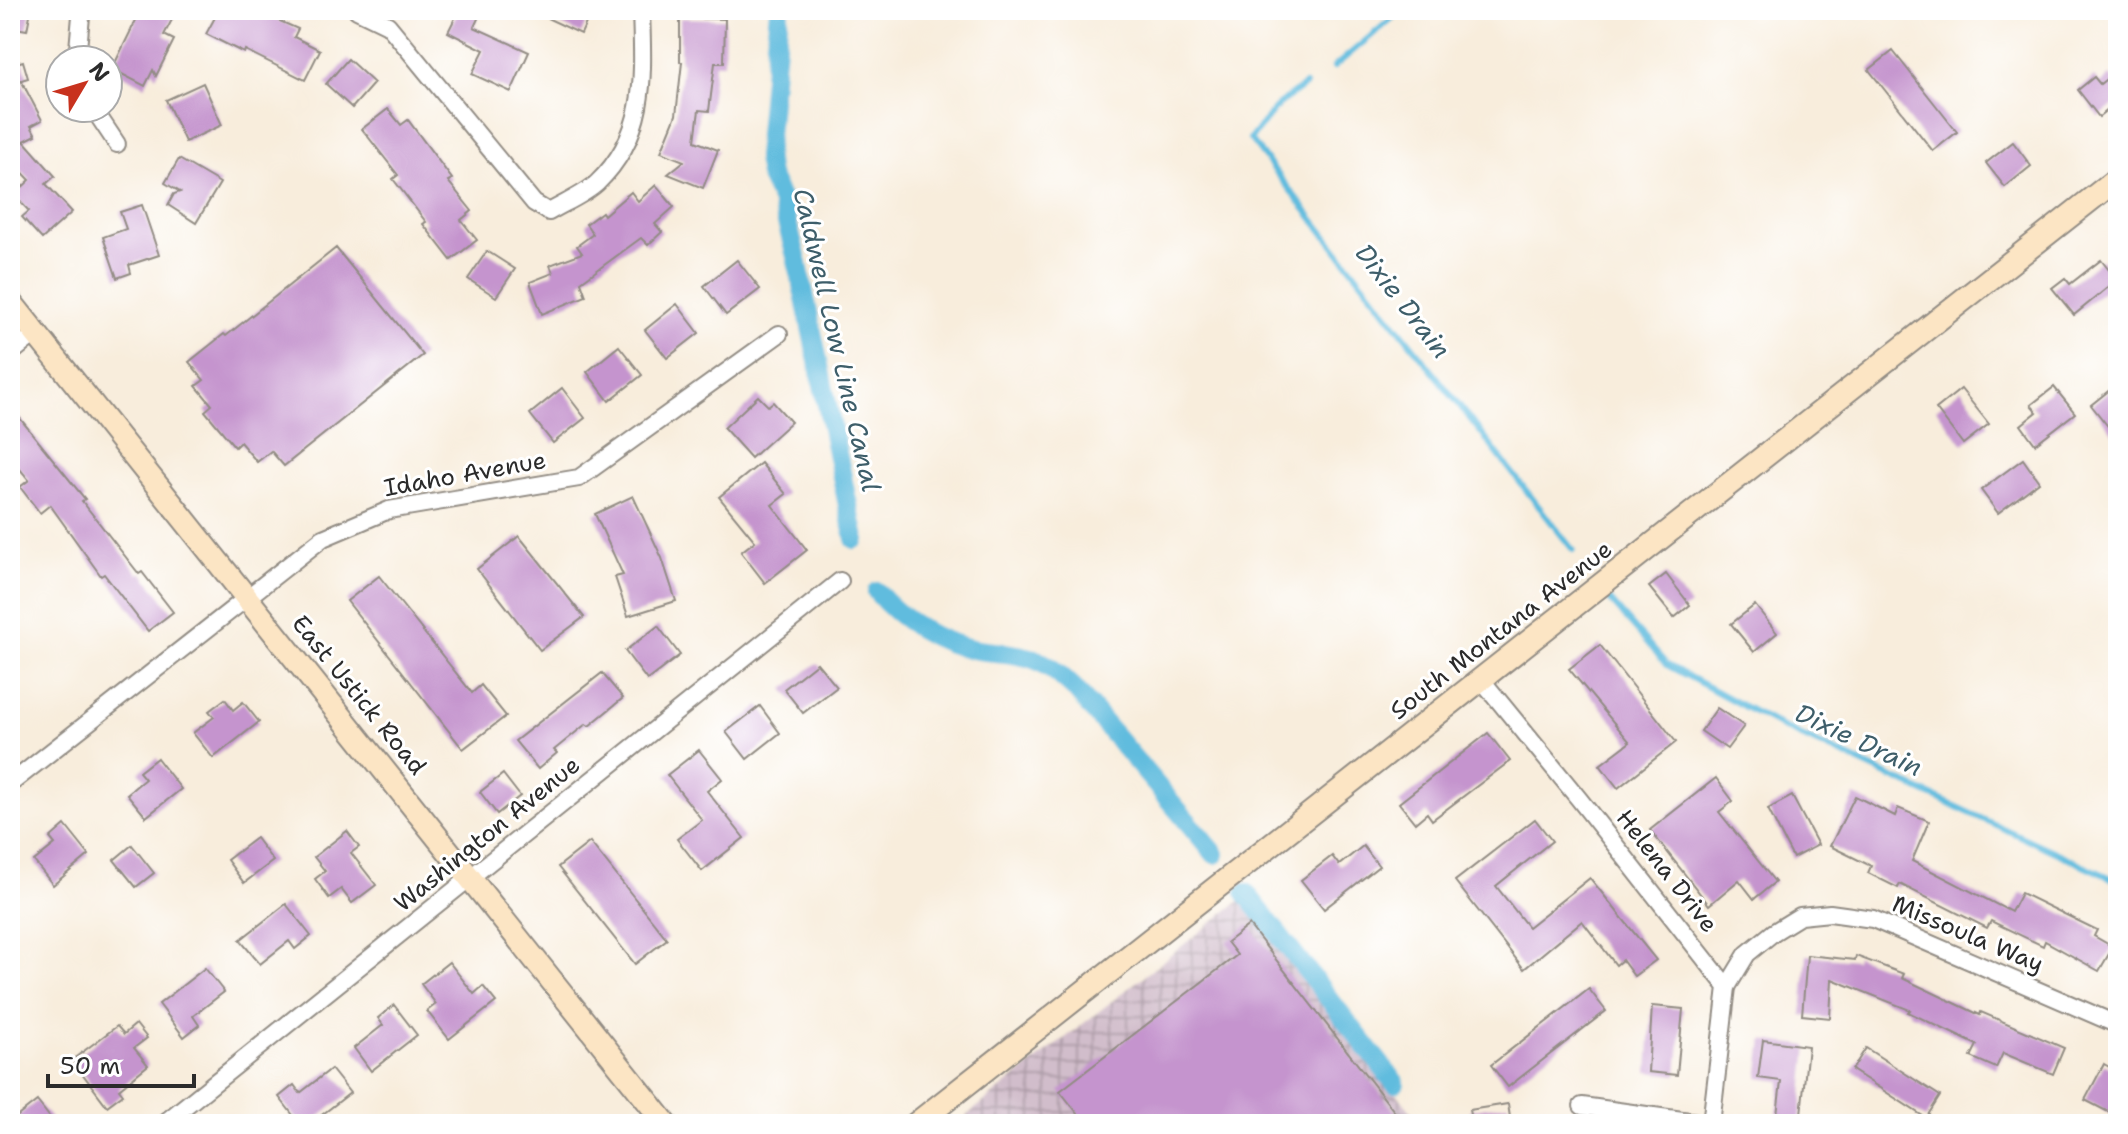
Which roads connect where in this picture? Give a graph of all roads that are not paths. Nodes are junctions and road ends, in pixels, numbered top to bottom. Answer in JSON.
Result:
{"nodes":[{"id":1,"x":84,"y":10,"type":"edge"},
{"id":2,"x":357,"y":10,"type":"edge"},
{"id":3,"x":641,"y":10,"type":"edge"},
{"id":4,"x":78,"y":44,"type":"edge"},
{"id":5,"x":104,"y":124,"type":"edge"},
{"id":6,"x":117,"y":144,"type":"dead end"},
{"id":7,"x":2118,"y":178,"type":"edge"},
{"id":8,"x":10,"y":301,"type":"edge"},
{"id":9,"x":36,"y":333,"type":"junction"},
{"id":10,"x":779,"y":334,"type":"dead end"},
{"id":11,"x":10,"y":354,"type":"edge"},
{"id":12,"x":840,"y":581,"type":"dead end"},
{"id":13,"x":247,"y":597,"type":"junction"},
{"id":14,"x":1481,"y":679,"type":"junction"},
{"id":15,"x":10,"y":784,"type":"edge"},
{"id":16,"x":472,"y":877,"type":"junction"},
{"id":17,"x":1727,"y":987,"type":"junction"},
{"id":18,"x":2118,"y":1025,"type":"edge"},
{"id":19,"x":1582,"y":1106,"type":"dead end"},
{"id":20,"x":163,"y":1124,"type":"edge"},
{"id":21,"x":666,"y":1124,"type":"edge"},
{"id":22,"x":916,"y":1124,"type":"edge"},
{"id":23,"x":1711,"y":1124,"type":"edge"}],
"edges":[{"from":1,"to":4,"type":"street"},
{"from":2,"to":3,"type":"street"},
{"from":5,"to":6,"type":"street"},
{"from":7,"to":14,"type":"street","name":"South Montana Avenue"},
{"from":8,"to":9,"type":"street","name":"East Ustick Road"},
{"from":9,"to":11,"type":"street"},
{"from":9,"to":13,"type":"street","name":"East Ustick Road"},
{"from":10,"to":13,"type":"street","name":"Idaho Avenue"},
{"from":12,"to":16,"type":"street","name":"Washington Avenue"},
{"from":13,"to":15,"type":"street","name":"Idaho Avenue"},
{"from":13,"to":16,"type":"street","name":"East Ustick Road"},
{"from":14,"to":17,"type":"street","name":"Helena Drive"},
{"from":14,"to":22,"type":"street","name":"South Montana Avenue"},
{"from":16,"to":20,"type":"street","name":"Washington Avenue"},
{"from":16,"to":21,"type":"street","name":"East Ustick Road"},
{"from":17,"to":18,"type":"street","name":"Missoula Way"},
{"from":17,"to":23,"type":"street"},
{"from":19,"to":23,"type":"street"}]}
